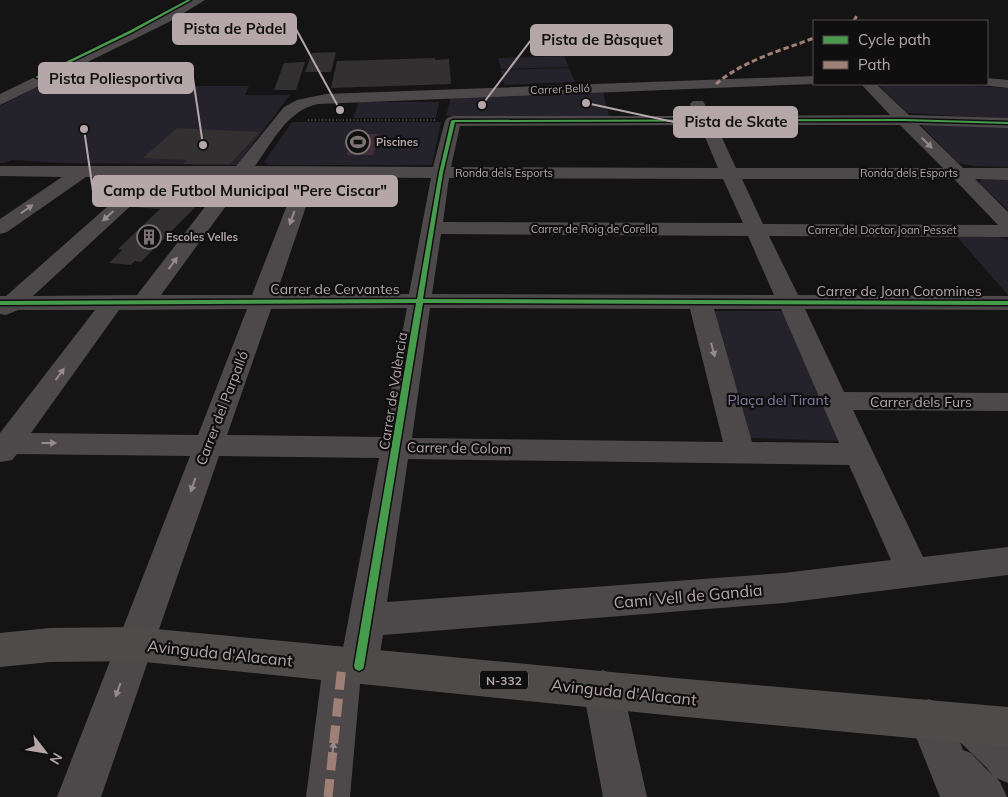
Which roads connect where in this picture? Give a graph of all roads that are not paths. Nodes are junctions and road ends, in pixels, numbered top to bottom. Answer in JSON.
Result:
{"nodes":[{"id":1,"x":199,"y":0,"type":"edge"},
{"id":2,"x":29,"y":76,"type":"dead end"},
{"id":3,"x":44,"y":78,"type":"junction"},
{"id":4,"x":813,"y":80,"type":"edge"},
{"id":5,"x":988,"y":82,"type":"edge"},
{"id":6,"x":1008,"y":84,"type":"edge"},
{"id":7,"x":690,"y":85,"type":"junction"},
{"id":8,"x":869,"y":85,"type":"edge"},
{"id":9,"x":0,"y":100,"type":"edge"},
{"id":10,"x":705,"y":120,"type":"junction"},
{"id":11,"x":904,"y":120,"type":"junction"},
{"id":12,"x":1008,"y":123,"type":"edge"},
{"id":13,"x":0,"y":171,"type":"edge"},
{"id":14,"x":82,"y":171,"type":"junction"},
{"id":15,"x":157,"y":172,"type":"junction"},
{"id":16,"x":241,"y":172,"type":"junction"},
{"id":17,"x":308,"y":172,"type":"junction"},
{"id":18,"x":730,"y":172,"type":"junction"},
{"id":19,"x":441,"y":173,"type":"junction"},
{"id":20,"x":957,"y":173,"type":"junction"},
{"id":21,"x":1008,"y":174,"type":"edge"},
{"id":22,"x":28,"y":190,"type":"dead end"},
{"id":23,"x":55,"y":190,"type":"junction"},
{"id":24,"x":1008,"y":223,"type":"edge"},
{"id":25,"x":0,"y":228,"type":"edge"},
{"id":26,"x":433,"y":228,"type":"junction"},
{"id":27,"x":756,"y":230,"type":"junction"},
{"id":28,"x":1008,"y":231,"type":"edge"},
{"id":29,"x":421,"y":301,"type":"junction"},
{"id":30,"x":144,"y":302,"type":"junction"},
{"id":31,"x":262,"y":302,"type":"junction"},
{"id":32,"x":112,"y":303,"type":"junction"},
{"id":33,"x":700,"y":303,"type":"junction"},
{"id":34,"x":789,"y":303,"type":"junction"},
{"id":35,"x":1008,"y":303,"type":"edge"},
{"id":36,"x":4,"y":307,"type":"edge"},
{"id":37,"x":834,"y":402,"type":"junction"},
{"id":38,"x":1008,"y":402,"type":"edge"},
{"id":39,"x":208,"y":444,"type":"junction"},
{"id":40,"x":3,"y":447,"type":"edge"},
{"id":41,"x":396,"y":448,"type":"junction"},
{"id":42,"x":740,"y":451,"type":"junction"},
{"id":43,"x":859,"y":454,"type":"junction"},
{"id":44,"x":1008,"y":561,"type":"edge"},
{"id":45,"x":914,"y":573,"type":"junction"},
{"id":46,"x":366,"y":620,"type":"junction"},
{"id":47,"x":135,"y":644,"type":"junction"},
{"id":48,"x":0,"y":650,"type":"edge"},
{"id":49,"x":350,"y":665,"type":"junction"},
{"id":50,"x":603,"y":690,"type":"junction"},
{"id":51,"x":962,"y":730,"type":"edge"},
{"id":52,"x":1008,"y":762,"type":"edge"},
{"id":53,"x":79,"y":797,"type":"edge"},
{"id":54,"x":328,"y":797,"type":"edge"},
{"id":55,"x":624,"y":797,"type":"edge"},
{"id":56,"x":962,"y":797,"type":"edge"},
{"id":57,"x":984,"y":797,"type":"edge"}],
"edges":[{"from":1,"to":3,"type":"street"},
{"from":2,"to":3,"type":"street"},
{"from":3,"to":9,"type":"street"},
{"from":4,"to":7,"type":"street","name":"Carrer Belló"},
{"from":5,"to":6,"type":"street"},
{"from":7,"to":10,"type":"street"},
{"from":7,"to":16,"type":"street","name":"Carrer Belló"},
{"from":8,"to":11,"type":"street"},
{"from":10,"to":11,"type":"street"},
{"from":10,"to":18,"type":"street"},
{"from":10,"to":19,"type":"street","name":"Carrer de València"},
{"from":11,"to":12,"type":"street"},
{"from":11,"to":20,"type":"street","one_way":true},
{"from":13,"to":14,"type":"street","name":"Ronda dels Esports"},
{"from":14,"to":15,"type":"street","name":"Ronda dels Esports"},
{"from":14,"to":23,"type":"street"},
{"from":15,"to":16,"type":"street","name":"Ronda dels Esports"},
{"from":15,"to":36,"type":"street","one_way":true},
{"from":16,"to":17,"type":"street","name":"Ronda dels Esports"},
{"from":30,"to":16,"type":"street","one_way":true},
{"from":17,"to":19,"type":"street","name":"Ronda dels Esports"},
{"from":17,"to":31,"type":"street","name":"Carrer del Parpalló","one_way":true},
{"from":18,"to":19,"type":"street","name":"Ronda dels Esports"},
{"from":18,"to":20,"type":"street","name":"Ronda dels Esports"},
{"from":18,"to":27,"type":"street"},
{"from":19,"to":26,"type":"street","name":"Carrer de València"},
{"from":20,"to":21,"type":"street","name":"Ronda dels Esports"},
{"from":20,"to":24,"type":"street"},
{"from":22,"to":23,"type":"street"},
{"from":25,"to":23,"type":"street","one_way":true},
{"from":26,"to":27,"type":"street","name":"Carrer de Roig de Corella"},
{"from":26,"to":29,"type":"street","name":"Carrer de València"},
{"from":27,"to":28,"type":"street","name":"Carrer del Doctor Joan Pesset"},
{"from":27,"to":34,"type":"street"},
{"from":29,"to":31,"type":"street","name":"Carrer de Cervantes"},
{"from":29,"to":33,"type":"street","name":"Carrer de Cervantes"},
{"from":29,"to":41,"type":"street","name":"Carrer de València"},
{"from":30,"to":31,"type":"street","name":"Carrer de Cervantes"},
{"from":30,"to":32,"type":"street","name":"Carrer de Cervantes"},
{"from":31,"to":39,"type":"street","name":"Carrer del Parpalló"},
{"from":32,"to":36,"type":"street","name":"Carrer de Cervantes"},
{"from":40,"to":32,"type":"street","one_way":true},
{"from":33,"to":34,"type":"street","name":"Carrer de Cervantes"},
{"from":33,"to":42,"type":"street","one_way":true},
{"from":34,"to":35,"type":"street","name":"Carrer de Joan Coromines"},
{"from":34,"to":37,"type":"street"},
{"from":37,"to":38,"type":"street","name":"Carrer dels Furs"},
{"from":37,"to":43,"type":"street"},
{"from":40,"to":39,"type":"street","name":"Carrer de Colom","one_way":true},
{"from":39,"to":41,"type":"street","name":"Carrer de Colom"},
{"from":39,"to":47,"type":"street","name":"Carrer del Parpalló","one_way":true},
{"from":41,"to":42,"type":"street","name":"Carrer de Colom"},
{"from":41,"to":46,"type":"street","name":"Carrer de València"},
{"from":42,"to":43,"type":"street","name":"Carrer de Colom"},
{"from":43,"to":45,"type":"street"},
{"from":44,"to":45,"type":"street","name":"Camí Vell de Gandia"},
{"from":45,"to":46,"type":"street","name":"Camí Vell de Gandia"},
{"from":46,"to":49,"type":"street","name":"Carrer de València"},
{"from":47,"to":48,"type":"highway","name":"Avinguda d'Alacant","number":"N-332"},
{"from":47,"to":49,"type":"highway","name":"Avinguda d'Alacant","number":"N-332"},
{"from":47,"to":53,"type":"street","name":"Carrer del Parpalló","one_way":true},
{"from":49,"to":50,"type":"highway","name":"Avinguda d'Alacant","number":"N-332"},
{"from":54,"to":49,"type":"street","name":"Carrer de València","one_way":true},
{"from":50,"to":51,"type":"highway","name":"Avinguda d'Alacant","number":"N-332"},
{"from":50,"to":55,"type":"street"},
{"from":51,"to":52,"type":"street"},
{"from":51,"to":56,"type":"street"},
{"from":51,"to":57,"type":"street"}]}
